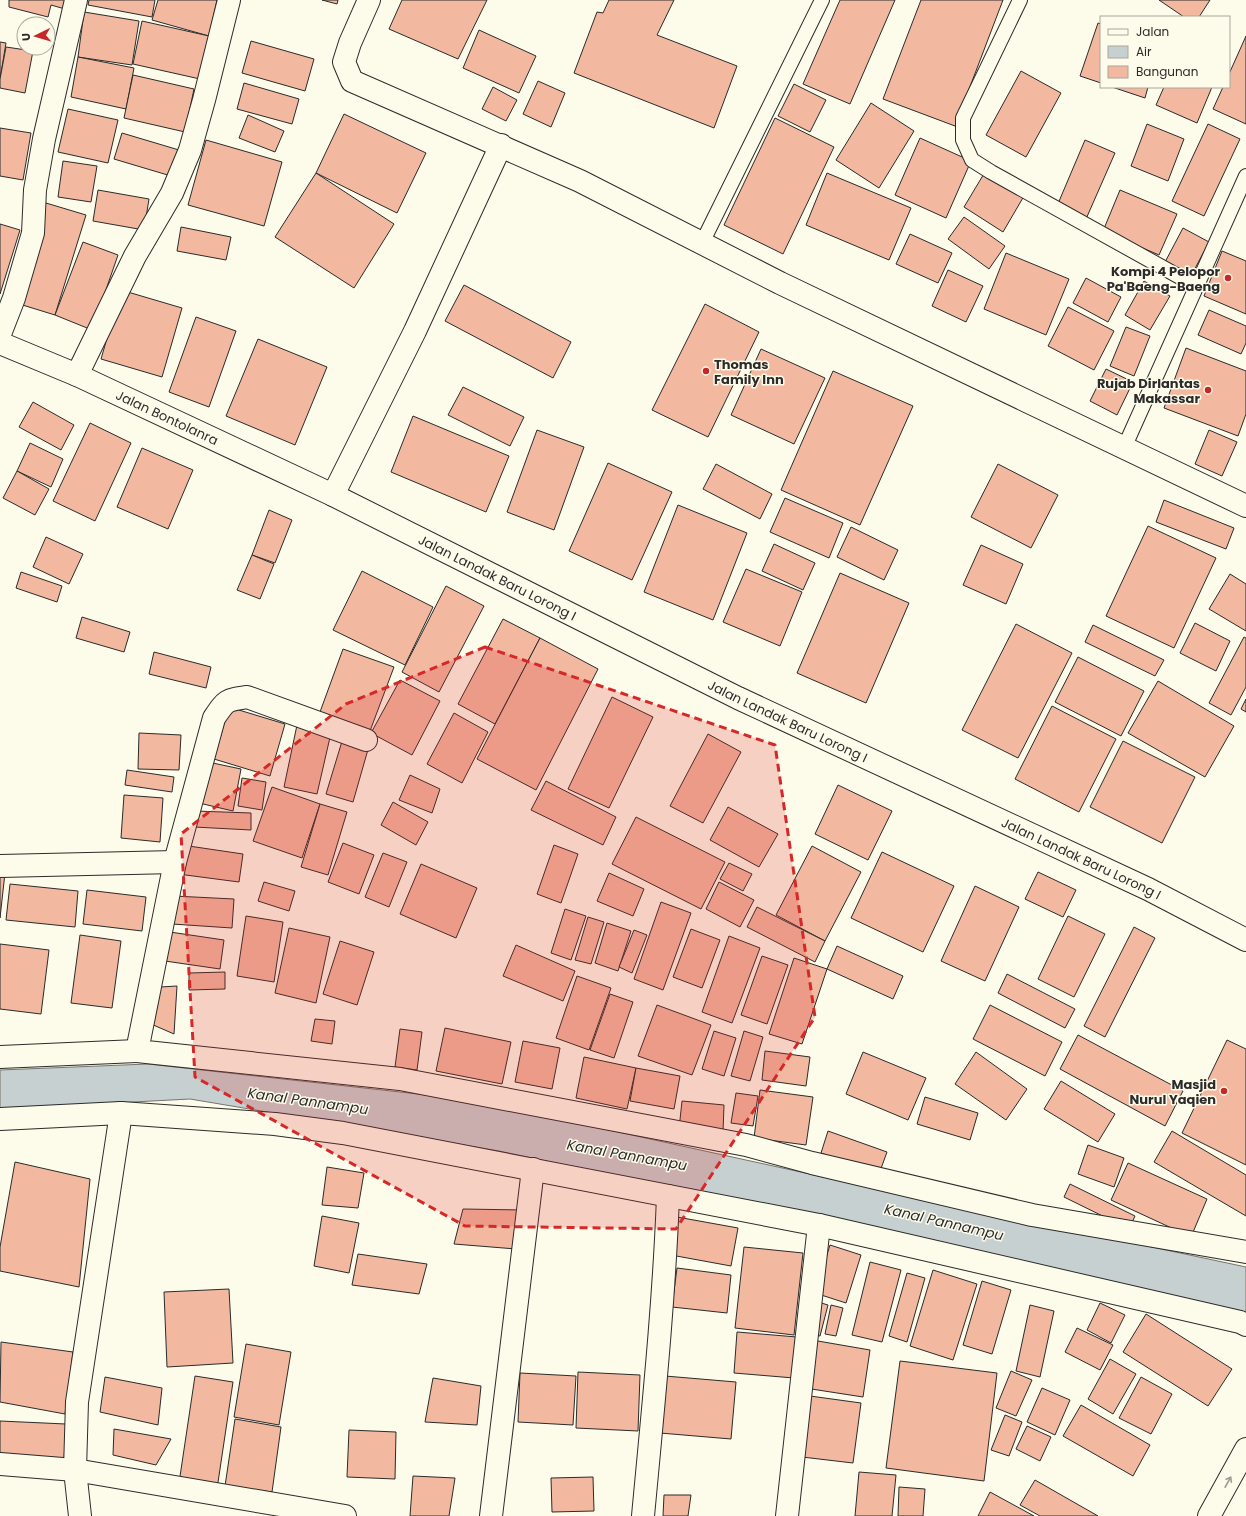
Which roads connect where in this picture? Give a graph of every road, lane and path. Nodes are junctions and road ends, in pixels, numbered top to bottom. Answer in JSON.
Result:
{"nodes":[{"id":1,"x":76,"y":0,"type":"edge"},
{"id":2,"x":229,"y":0,"type":"edge"},
{"id":3,"x":369,"y":0,"type":"edge"},
{"id":4,"x":822,"y":0,"type":"edge"},
{"id":5,"x":1020,"y":0,"type":"edge"},
{"id":6,"x":501,"y":145,"type":"junction"},
{"id":7,"x":1246,"y":176,"type":"edge"},
{"id":8,"x":702,"y":243,"type":"junction"},
{"id":9,"x":1196,"y":286,"type":"junction"},
{"id":10,"x":0,"y":334,"type":"edge"},
{"id":11,"x":0,"y":343,"type":"edge"},
{"id":12,"x":76,"y":375,"type":"junction"},
{"id":13,"x":1124,"y":448,"type":"junction"},
{"id":14,"x":332,"y":494,"type":"junction"},
{"id":15,"x":1246,"y":506,"type":"edge"},
{"id":16,"x":366,"y":740,"type":"dead end"},
{"id":17,"x":175,"y":862,"type":"junction"},
{"id":18,"x":0,"y":866,"type":"edge"},
{"id":19,"x":1246,"y":940,"type":"edge"},
{"id":20,"x":137,"y":1050,"type":"junction"},
{"id":21,"x":0,"y":1057,"type":"edge"},
{"id":22,"x":121,"y":1113,"type":"junction"},
{"id":23,"x":0,"y":1118,"type":"edge"},
{"id":24,"x":533,"y":1169,"type":"junction"},
{"id":25,"x":668,"y":1196,"type":"junction"},
{"id":26,"x":819,"y":1225,"type":"junction"},
{"id":27,"x":1246,"y":1252,"type":"edge"},
{"id":28,"x":1246,"y":1325,"type":"edge"},
{"id":29,"x":1246,"y":1449,"type":"edge"},
{"id":30,"x":0,"y":1464,"type":"edge"},
{"id":31,"x":74,"y":1470,"type":"junction"},
{"id":32,"x":80,"y":1516,"type":"edge"},
{"id":33,"x":345,"y":1516,"type":"edge"},
{"id":34,"x":491,"y":1516,"type":"edge"},
{"id":35,"x":643,"y":1516,"type":"edge"},
{"id":36,"x":787,"y":1516,"type":"edge"},
{"id":37,"x":1209,"y":1516,"type":"edge"}],
"edges":[{"from":1,"to":10,"type":"street"},
{"from":2,"to":12,"type":"street"},
{"from":3,"to":6,"type":"street"},
{"from":4,"to":8,"type":"lane"},
{"from":5,"to":9,"type":"lane"},
{"from":6,"to":8,"type":"street"},
{"from":6,"to":14,"type":"street"},
{"from":7,"to":9,"type":"lane"},
{"from":8,"to":13,"type":"street"},
{"from":9,"to":13,"type":"lane"},
{"from":11,"to":12,"type":"street","name":"Jalan Bontolanra"},
{"from":12,"to":14,"type":"street","name":"Jalan Bontolanra"},
{"from":13,"to":15,"type":"street"},
{"from":14,"to":19,"type":"street","name":"Jalan Landak Baru Lorong I"},
{"from":16,"to":17,"type":"street"},
{"from":17,"to":18,"type":"street"},
{"from":17,"to":20,"type":"street"},
{"from":20,"to":21,"type":"street"},
{"from":20,"to":27,"type":"street"},
{"from":22,"to":23,"type":"street"},
{"from":22,"to":24,"type":"street"},
{"from":22,"to":31,"type":"street"},
{"from":24,"to":25,"type":"street"},
{"from":24,"to":34,"type":"street"},
{"from":25,"to":26,"type":"street"},
{"from":25,"to":35,"type":"street"},
{"from":26,"to":28,"type":"street"},
{"from":26,"to":36,"type":"street"},
{"from":37,"to":29,"type":"street","one_way":true},
{"from":30,"to":31,"type":"street"},
{"from":31,"to":32,"type":"street"},
{"from":31,"to":33,"type":"street"}]}
